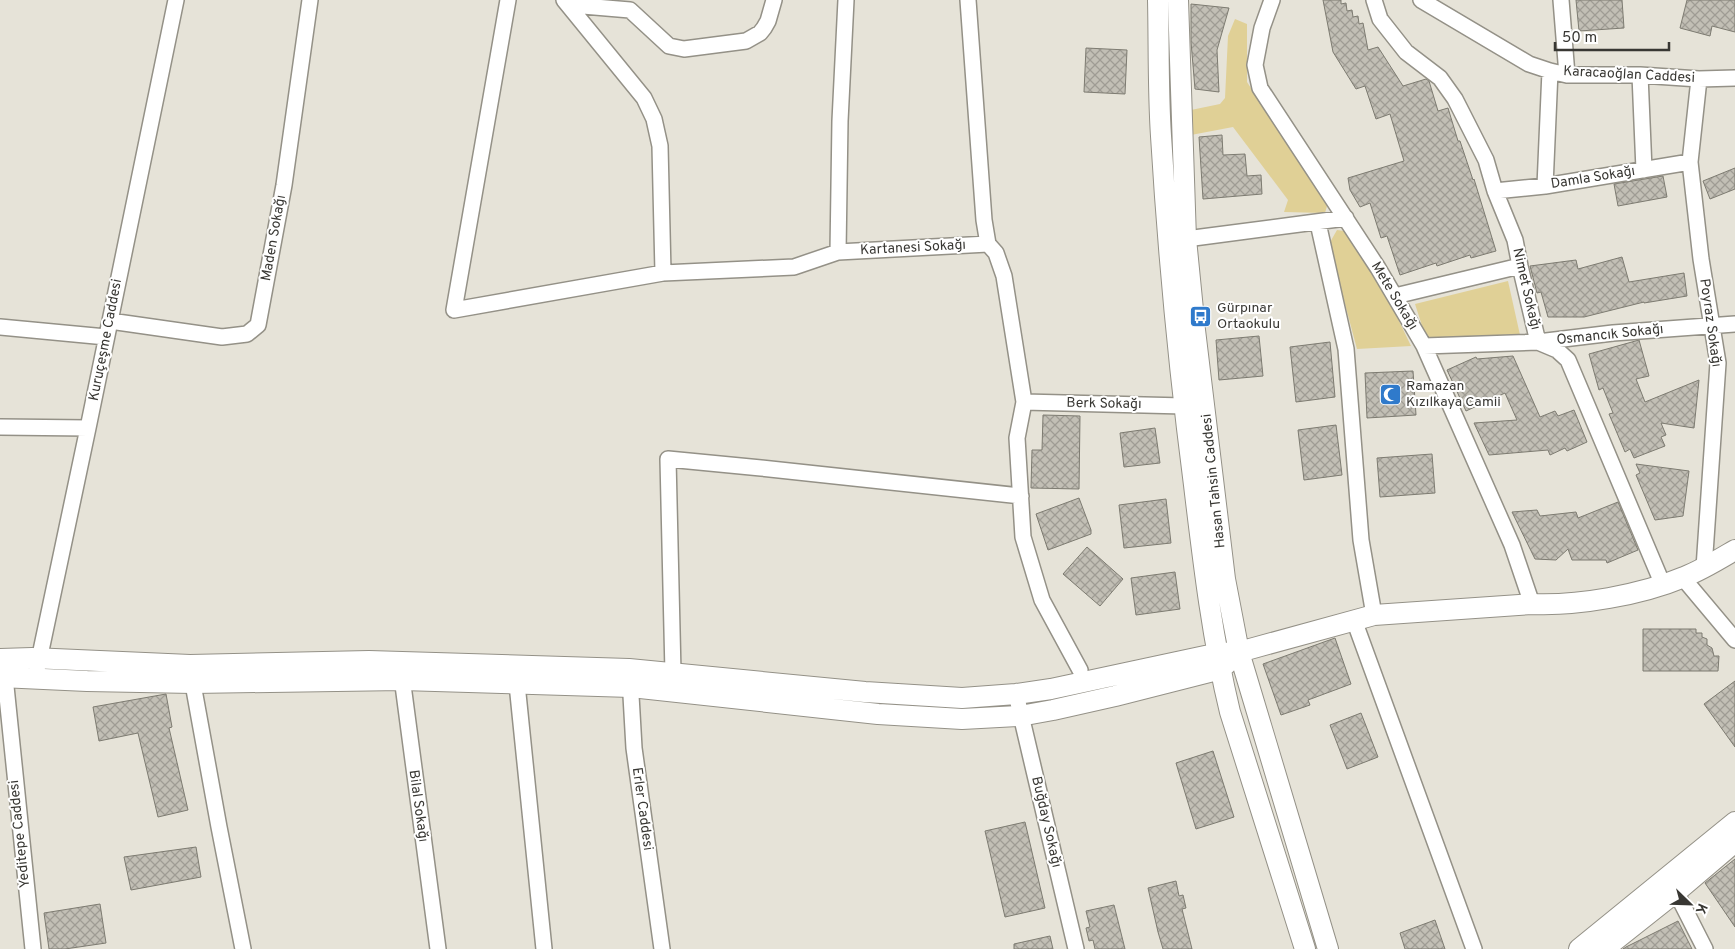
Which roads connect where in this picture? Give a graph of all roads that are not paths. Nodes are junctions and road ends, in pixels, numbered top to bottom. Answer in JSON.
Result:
{"nodes":[{"id":1,"x":176,"y":0,"type":"edge"},
{"id":2,"x":310,"y":0,"type":"edge"},
{"id":3,"x":508,"y":0,"type":"edge"},
{"id":4,"x":564,"y":0,"type":"edge"},
{"id":5,"x":575,"y":0,"type":"edge"},
{"id":6,"x":774,"y":0,"type":"edge"},
{"id":7,"x":846,"y":0,"type":"edge"},
{"id":8,"x":968,"y":0,"type":"edge"},
{"id":9,"x":1158,"y":0,"type":"edge"},
{"id":10,"x":1178,"y":0,"type":"edge"},
{"id":11,"x":1272,"y":0,"type":"edge"},
{"id":12,"x":1374,"y":0,"type":"edge"},
{"id":13,"x":1421,"y":0,"type":"edge"},
{"id":14,"x":1561,"y":0,"type":"edge"},
{"id":15,"x":635,"y":5,"type":"edge"},
{"id":16,"x":1550,"y":71,"type":"junction"},
{"id":17,"x":1567,"y":75,"type":"junction"},
{"id":18,"x":1640,"y":75,"type":"junction"},
{"id":19,"x":1735,"y":78,"type":"edge"},
{"id":20,"x":1698,"y":79,"type":"junction"},
{"id":21,"x":1690,"y":162,"type":"junction"},
{"id":22,"x":1644,"y":170,"type":"junction"},
{"id":23,"x":1545,"y":186,"type":"junction"},
{"id":24,"x":1495,"y":191,"type":"junction"},
{"id":25,"x":1346,"y":218,"type":"junction"},
{"id":26,"x":1318,"y":223,"type":"junction"},
{"id":27,"x":1186,"y":239,"type":"junction"},
{"id":28,"x":988,"y":244,"type":"junction"},
{"id":29,"x":838,"y":252,"type":"junction"},
{"id":30,"x":1520,"y":266,"type":"junction"},
{"id":31,"x":663,"y":272,"type":"junction"},
{"id":32,"x":1395,"y":296,"type":"junction"},
{"id":33,"x":110,"y":321,"type":"junction"},
{"id":34,"x":1713,"y":324,"type":"junction"},
{"id":35,"x":1735,"y":324,"type":"edge"},
{"id":36,"x":0,"y":327,"type":"edge"},
{"id":37,"x":106,"y":336,"type":"junction"},
{"id":38,"x":1538,"y":342,"type":"junction"},
{"id":39,"x":1424,"y":346,"type":"junction"},
{"id":40,"x":1024,"y":402,"type":"junction"},
{"id":41,"x":1184,"y":406,"type":"junction"},
{"id":42,"x":0,"y":427,"type":"edge"},
{"id":43,"x":88,"y":428,"type":"junction"},
{"id":44,"x":1021,"y":496,"type":"junction"},
{"id":45,"x":1735,"y":550,"type":"edge"},
{"id":46,"x":1704,"y":568,"type":"junction"},
{"id":47,"x":1683,"y":578,"type":"junction"},
{"id":48,"x":1663,"y":585,"type":"junction"},
{"id":49,"x":1532,"y":604,"type":"junction"},
{"id":50,"x":1374,"y":616,"type":"junction"},
{"id":51,"x":1354,"y":620,"type":"junction"},
{"id":52,"x":1735,"y":640,"type":"edge"},
{"id":53,"x":1239,"y":652,"type":"junction"},
{"id":54,"x":39,"y":659,"type":"junction"},
{"id":55,"x":1220,"y":661,"type":"junction"},
{"id":56,"x":2,"y":668,"type":"edge"},
{"id":57,"x":1080,"y":670,"type":"dead end"},
{"id":58,"x":401,"y":671,"type":"junction"},
{"id":59,"x":673,"y":673,"type":"junction"},
{"id":60,"x":191,"y":674,"type":"junction"},
{"id":61,"x":630,"y":678,"type":"junction"},
{"id":62,"x":35,"y":679,"type":"junction"},
{"id":63,"x":517,"y":684,"type":"junction"},
{"id":64,"x":1016,"y":694,"type":"junction"},
{"id":65,"x":1020,"y":716,"type":"junction"},
{"id":66,"x":1735,"y":822,"type":"edge"},
{"id":67,"x":1735,"y":842,"type":"edge"},
{"id":68,"x":1676,"y":892,"type":"junction"},
{"id":69,"x":32,"y":949,"type":"edge"},
{"id":70,"x":243,"y":949,"type":"edge"},
{"id":71,"x":438,"y":949,"type":"edge"},
{"id":72,"x":544,"y":949,"type":"edge"},
{"id":73,"x":662,"y":949,"type":"edge"},
{"id":74,"x":1076,"y":949,"type":"edge"},
{"id":75,"x":1305,"y":949,"type":"edge"},
{"id":76,"x":1328,"y":949,"type":"edge"},
{"id":77,"x":1474,"y":949,"type":"edge"},
{"id":78,"x":1578,"y":949,"type":"edge"},
{"id":79,"x":1604,"y":949,"type":"edge"},
{"id":80,"x":1705,"y":949,"type":"edge"}],
"edges":[{"from":1,"to":33,"type":"street","name":"Kuruçeşme Caddesi"},
{"from":2,"to":33,"type":"street","name":"Maden Sokağı"},
{"from":3,"to":31,"type":"street","name":"Kartanesi Sokağı"},
{"from":4,"to":31,"type":"street"},
{"from":5,"to":15,"type":"street"},
{"from":6,"to":15,"type":"street"},
{"from":7,"to":29,"type":"street"},
{"from":8,"to":28,"type":"street"},
{"from":9,"to":41,"type":"main road","name":"Hasan Tahsin Caddesi"},
{"from":10,"to":27,"type":"main road","name":"Hasan Tahsin Caddesi"},
{"from":11,"to":25,"type":"street","name":"Mete Sokağı"},
{"from":12,"to":24,"type":"street","name":"Nimet Sokağı"},
{"from":13,"to":16,"type":"street","name":"Karacaoğlan Caddesi"},
{"from":14,"to":17,"type":"street"},
{"from":16,"to":17,"type":"street","name":"Karacaoğlan Caddesi"},
{"from":16,"to":23,"type":"street"},
{"from":17,"to":18,"type":"street","name":"Karacaoğlan Caddesi"},
{"from":18,"to":20,"type":"street","name":"Karacaoğlan Caddesi"},
{"from":18,"to":22,"type":"street"},
{"from":19,"to":20,"type":"street","name":"Karacaoğlan Caddesi"},
{"from":20,"to":21,"type":"street","name":"Poyraz Sokağı"},
{"from":21,"to":22,"type":"street","name":"Damla Sokağı"},
{"from":21,"to":34,"type":"street","name":"Poyraz Sokağı"},
{"from":22,"to":23,"type":"street","name":"Damla Sokağı"},
{"from":23,"to":24,"type":"street","name":"Damla Sokağı"},
{"from":24,"to":30,"type":"street","name":"Nimet Sokağı"},
{"from":25,"to":26,"type":"street"},
{"from":25,"to":32,"type":"street","name":"Mete Sokağı"},
{"from":26,"to":27,"type":"street"},
{"from":26,"to":50,"type":"street"},
{"from":27,"to":53,"type":"main road","name":"Hasan Tahsin Caddesi"},
{"from":28,"to":29,"type":"street","name":"Kartanesi Sokağı"},
{"from":28,"to":40,"type":"street"},
{"from":29,"to":31,"type":"street","name":"Kartanesi Sokağı"},
{"from":30,"to":32,"type":"street"},
{"from":30,"to":38,"type":"street","name":"Nimet Sokağı"},
{"from":32,"to":39,"type":"street","name":"Mete Sokağı"},
{"from":33,"to":37,"type":"street","name":"Kuruçeşme Caddesi"},
{"from":34,"to":35,"type":"street","name":"Osmancık Sokağı"},
{"from":34,"to":38,"type":"street","name":"Osmancık Sokağı"},
{"from":34,"to":46,"type":"street","name":"Poyraz Sokağı"},
{"from":36,"to":37,"type":"street"},
{"from":37,"to":43,"type":"street","name":"Kuruçeşme Caddesi"},
{"from":38,"to":39,"type":"street","name":"Osmancık Sokağı"},
{"from":38,"to":48,"type":"street","name":"Nimet Sokağı"},
{"from":39,"to":49,"type":"street","name":"Mete Sokağı"},
{"from":40,"to":41,"type":"street","name":"Berk Sokağı"},
{"from":40,"to":44,"type":"street"},
{"from":41,"to":55,"type":"main road","name":"Hasan Tahsin Caddesi"},
{"from":42,"to":43,"type":"street"},
{"from":43,"to":54,"type":"street","name":"Kuruçeşme Caddesi"},
{"from":44,"to":57,"type":"street"},
{"from":44,"to":59,"type":"street"},
{"from":45,"to":46,"type":"main road"},
{"from":46,"to":47,"type":"main road"},
{"from":47,"to":48,"type":"main road"},
{"from":47,"to":52,"type":"street"},
{"from":48,"to":49,"type":"main road"},
{"from":49,"to":50,"type":"main road"},
{"from":50,"to":51,"type":"main road"},
{"from":51,"to":53,"type":"main road"},
{"from":51,"to":77,"type":"street"},
{"from":53,"to":55,"type":"main road"},
{"from":53,"to":76,"type":"main road","name":"Hasan Tahsin Caddesi"},
{"from":54,"to":56,"type":"main road"},
{"from":54,"to":60,"type":"main road"},
{"from":54,"to":62,"type":"street","name":"Kuruçeşme Caddesi"},
{"from":55,"to":64,"type":"main road"},
{"from":55,"to":65,"type":"main road"},
{"from":55,"to":75,"type":"main road","name":"Hasan Tahsin Caddesi"},
{"from":56,"to":62,"type":"main road"},
{"from":56,"to":69,"type":"street","name":"Yeditepe Caddesi"},
{"from":58,"to":60,"type":"main road"},
{"from":58,"to":61,"type":"main road"},
{"from":58,"to":63,"type":"main road"},
{"from":58,"to":71,"type":"street","name":"Bilal Sokağı"},
{"from":59,"to":61,"type":"main road"},
{"from":59,"to":64,"type":"main road"},
{"from":60,"to":62,"type":"main road"},
{"from":60,"to":70,"type":"street"},
{"from":61,"to":63,"type":"main road"},
{"from":61,"to":65,"type":"main road"},
{"from":61,"to":73,"type":"street","name":"Erler Caddesi"},
{"from":63,"to":72,"type":"street"},
{"from":64,"to":65,"type":"street","name":"Buğday Sokağı"},
{"from":65,"to":74,"type":"street","name":"Buğday Sokağı"},
{"from":66,"to":78,"type":"main road"},
{"from":67,"to":68,"type":"main road"},
{"from":68,"to":79,"type":"main road"},
{"from":68,"to":80,"type":"street"}]}
